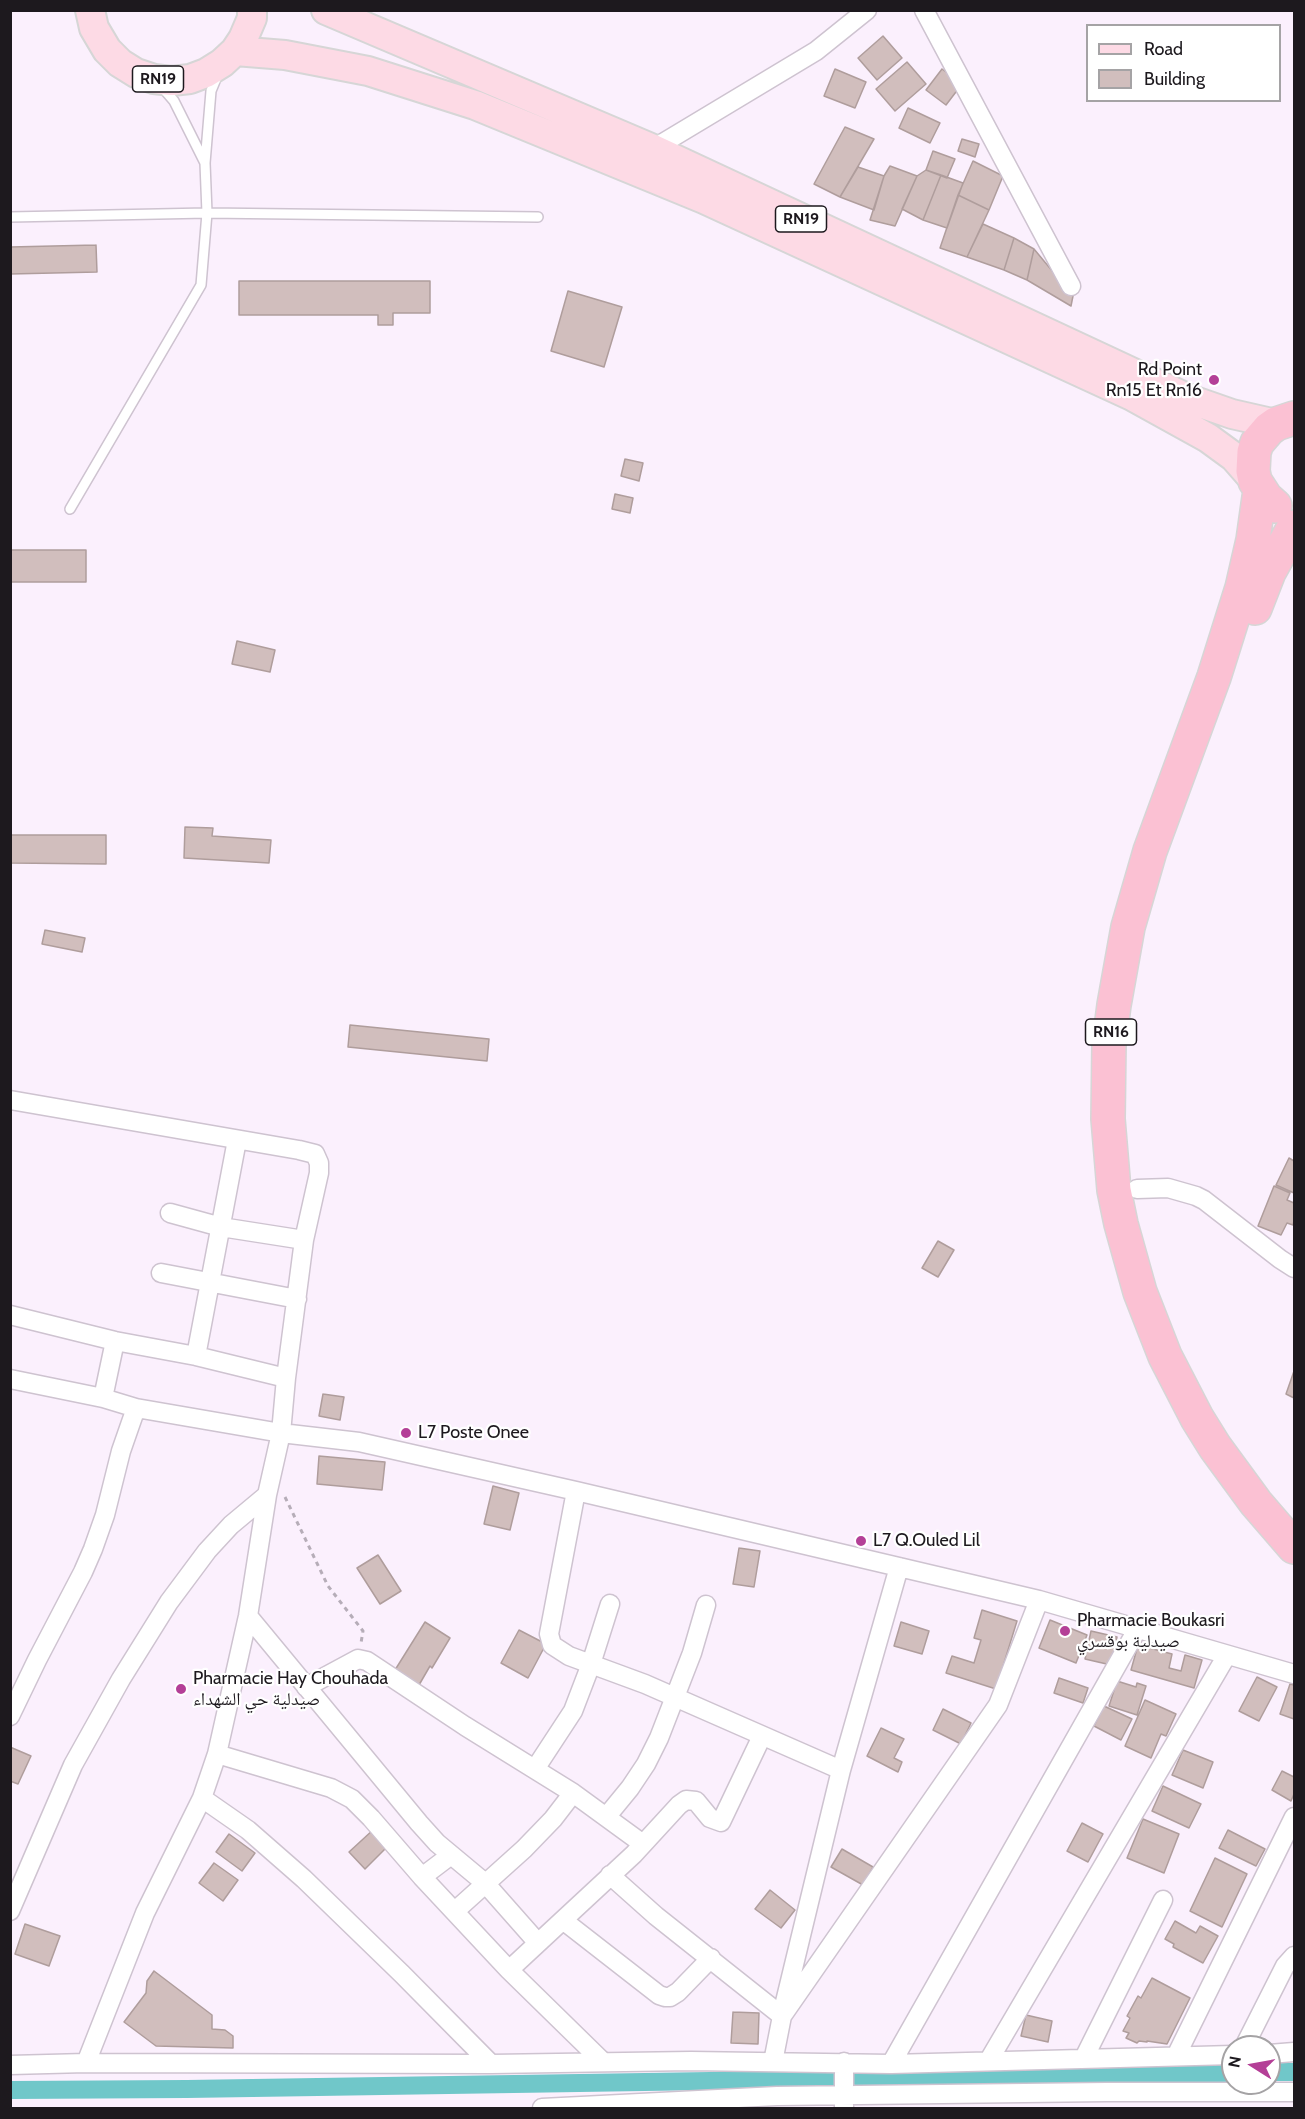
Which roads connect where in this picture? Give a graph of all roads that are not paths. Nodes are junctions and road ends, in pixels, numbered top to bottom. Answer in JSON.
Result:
{"nodes":[{"id":1,"x":65,"y":10,"type":"edge"},
{"id":2,"x":252,"y":10,"type":"edge"},
{"id":3,"x":326,"y":10,"type":"edge"},
{"id":4,"x":867,"y":10,"type":"edge"},
{"id":5,"x":924,"y":10,"type":"edge"},
{"id":6,"x":92,"y":19,"type":"edge"},
{"id":7,"x":228,"y":57,"type":"junction"},
{"id":8,"x":154,"y":79,"type":"junction"},
{"id":9,"x":653,"y":149,"type":"junction"},
{"id":10,"x":206,"y":163,"type":"junction"},
{"id":11,"x":207,"y":213,"type":"junction"},
{"id":12,"x":10,"y":217,"type":"edge"},
{"id":13,"x":538,"y":217,"type":"dead end"},
{"id":14,"x":1071,"y":286,"type":"dead end"},
{"id":15,"x":1286,"y":421,"type":"edge"},
{"id":16,"x":1257,"y":486,"type":"junction"},
{"id":17,"x":70,"y":509,"type":"dead end"},
{"id":18,"x":1294,"y":512,"type":"edge"},
{"id":19,"x":1294,"y":527,"type":"edge"},
{"id":20,"x":10,"y":1100,"type":"edge"},
{"id":21,"x":237,"y":1140,"type":"junction"},
{"id":22,"x":1137,"y":1189,"type":"junction"},
{"id":23,"x":170,"y":1213,"type":"dead end"},
{"id":24,"x":221,"y":1227,"type":"junction"},
{"id":25,"x":304,"y":1240,"type":"junction"},
{"id":26,"x":1294,"y":1268,"type":"edge"},
{"id":27,"x":161,"y":1273,"type":"dead end"},
{"id":28,"x":210,"y":1283,"type":"junction"},
{"id":29,"x":297,"y":1299,"type":"junction"},
{"id":30,"x":10,"y":1316,"type":"edge"},
{"id":31,"x":115,"y":1341,"type":"junction"},
{"id":32,"x":196,"y":1356,"type":"junction"},
{"id":33,"x":286,"y":1378,"type":"junction"},
{"id":34,"x":10,"y":1379,"type":"edge"},
{"id":35,"x":104,"y":1398,"type":"junction"},
{"id":36,"x":136,"y":1408,"type":"junction"},
{"id":37,"x":282,"y":1433,"type":"junction"},
{"id":38,"x":576,"y":1491,"type":"junction"},
{"id":39,"x":267,"y":1495,"type":"junction"},
{"id":40,"x":1294,"y":1515,"type":"edge"},
{"id":41,"x":1294,"y":1547,"type":"edge"},
{"id":42,"x":899,"y":1567,"type":"junction"},
{"id":43,"x":1039,"y":1600,"type":"junction"},
{"id":44,"x":610,"y":1604,"type":"dead end"},
{"id":45,"x":706,"y":1605,"type":"dead end"},
{"id":46,"x":248,"y":1616,"type":"junction"},
{"id":47,"x":1138,"y":1628,"type":"junction"},
{"id":48,"x":1227,"y":1655,"type":"junction"},
{"id":49,"x":591,"y":1664,"type":"junction"},
{"id":50,"x":1294,"y":1674,"type":"edge"},
{"id":51,"x":306,"y":1687,"type":"junction"},
{"id":52,"x":676,"y":1697,"type":"junction"},
{"id":53,"x":10,"y":1716,"type":"edge"},
{"id":54,"x":762,"y":1736,"type":"junction"},
{"id":55,"x":217,"y":1754,"type":"junction"},
{"id":56,"x":535,"y":1769,"type":"junction"},
{"id":57,"x":841,"y":1770,"type":"junction"},
{"id":58,"x":573,"y":1793,"type":"junction"},
{"id":59,"x":202,"y":1798,"type":"junction"},
{"id":60,"x":607,"y":1816,"type":"junction"},
{"id":61,"x":1294,"y":1817,"type":"edge"},
{"id":62,"x":643,"y":1844,"type":"junction"},
{"id":63,"x":451,"y":1855,"type":"junction"},
{"id":64,"x":610,"y":1875,"type":"junction"},
{"id":65,"x":422,"y":1877,"type":"junction"},
{"id":66,"x":485,"y":1883,"type":"junction"},
{"id":67,"x":1163,"y":1900,"type":"dead end"},
{"id":68,"x":10,"y":1911,"type":"edge"},
{"id":69,"x":455,"y":1911,"type":"junction"},
{"id":70,"x":564,"y":1921,"type":"junction"},
{"id":71,"x":538,"y":1943,"type":"junction"},
{"id":72,"x":1294,"y":1956,"type":"edge"},
{"id":73,"x":711,"y":1958,"type":"junction"},
{"id":74,"x":509,"y":1970,"type":"junction"},
{"id":75,"x":782,"y":2016,"type":"junction"},
{"id":76,"x":1250,"y":2035,"type":"edge"},
{"id":77,"x":1221,"y":2055,"type":"edge"},
{"id":78,"x":1176,"y":2056,"type":"junction"},
{"id":79,"x":1084,"y":2058,"type":"junction"},
{"id":80,"x":989,"y":2060,"type":"junction"},
{"id":81,"x":602,"y":2061,"type":"junction"},
{"id":82,"x":773,"y":2062,"type":"junction"},
{"id":83,"x":86,"y":2063,"type":"junction"},
{"id":84,"x":844,"y":2063,"type":"junction"},
{"id":85,"x":491,"y":2064,"type":"junction"},
{"id":86,"x":891,"y":2064,"type":"junction"},
{"id":87,"x":10,"y":2065,"type":"edge"},
{"id":88,"x":1294,"y":2092,"type":"edge"},
{"id":89,"x":844,"y":2099,"type":"edge"},
{"id":90,"x":777,"y":2102,"type":"edge"},
{"id":91,"x":716,"y":2103,"type":"edge"},
{"id":92,"x":654,"y":2105,"type":"edge"},
{"id":93,"x":586,"y":2107,"type":"edge"},
{"id":94,"x":542,"y":2109,"type":"edge"}],
"edges":[{"from":1,"to":6,"type":"main road","number":"RN19"},
{"from":2,"to":7,"type":"main road"},
{"from":3,"to":9,"type":"main road","number":"RN19"},
{"from":4,"to":9,"type":"street"},
{"from":5,"to":14,"type":"street"},
{"from":6,"to":8,"type":"main road","number":"RN19"},
{"from":7,"to":8,"type":"main road","number":"RN19"},
{"from":7,"to":10,"type":"lane"},
{"from":7,"to":16,"type":"main road","number":"RN19"},
{"from":8,"to":10,"type":"lane"},
{"from":9,"to":15,"type":"main road","number":"RN19"},
{"from":10,"to":11,"type":"lane"},
{"from":11,"to":12,"type":"lane"},
{"from":11,"to":13,"type":"lane"},
{"from":11,"to":17,"type":"lane"},
{"from":15,"to":16,"type":"highway","number":"RN16"},
{"from":16,"to":18,"type":"highway"},
{"from":16,"to":41,"type":"highway","number":"RN16"},
{"from":19,"to":22,"type":"highway","number":"RN16"},
{"from":20,"to":21,"type":"street"},
{"from":21,"to":24,"type":"street"},
{"from":21,"to":25,"type":"street"},
{"from":22,"to":26,"type":"street"},
{"from":22,"to":40,"type":"highway","number":"RN16"},
{"from":23,"to":24,"type":"street"},
{"from":24,"to":25,"type":"street"},
{"from":24,"to":28,"type":"street"},
{"from":25,"to":29,"type":"street"},
{"from":27,"to":28,"type":"street"},
{"from":28,"to":29,"type":"street"},
{"from":28,"to":32,"type":"street"},
{"from":29,"to":33,"type":"street"},
{"from":30,"to":31,"type":"street"},
{"from":31,"to":32,"type":"street"},
{"from":31,"to":35,"type":"street"},
{"from":32,"to":33,"type":"street"},
{"from":33,"to":37,"type":"street"},
{"from":34,"to":35,"type":"street"},
{"from":35,"to":36,"type":"street"},
{"from":36,"to":37,"type":"street"},
{"from":36,"to":53,"type":"street"},
{"from":37,"to":38,"type":"street"},
{"from":37,"to":39,"type":"street"},
{"from":38,"to":42,"type":"street"},
{"from":38,"to":49,"type":"street"},
{"from":39,"to":46,"type":"street"},
{"from":39,"to":68,"type":"street"},
{"from":42,"to":43,"type":"street"},
{"from":42,"to":57,"type":"street"},
{"from":43,"to":47,"type":"street"},
{"from":43,"to":75,"type":"street"},
{"from":44,"to":49,"type":"street"},
{"from":45,"to":52,"type":"street"},
{"from":46,"to":51,"type":"street"},
{"from":46,"to":55,"type":"street"},
{"from":47,"to":48,"type":"street"},
{"from":47,"to":86,"type":"street"},
{"from":48,"to":50,"type":"street"},
{"from":48,"to":80,"type":"street"},
{"from":49,"to":52,"type":"street"},
{"from":49,"to":56,"type":"street"},
{"from":51,"to":56,"type":"street"},
{"from":51,"to":63,"type":"street"},
{"from":52,"to":54,"type":"street"},
{"from":52,"to":60,"type":"street"},
{"from":54,"to":57,"type":"street"},
{"from":54,"to":62,"type":"street"},
{"from":55,"to":59,"type":"street"},
{"from":55,"to":65,"type":"street"},
{"from":56,"to":58,"type":"street"},
{"from":57,"to":75,"type":"street"},
{"from":58,"to":60,"type":"street"},
{"from":58,"to":66,"type":"street"},
{"from":59,"to":83,"type":"street"},
{"from":59,"to":85,"type":"street"},
{"from":60,"to":62,"type":"street"},
{"from":61,"to":78,"type":"street"},
{"from":62,"to":64,"type":"street"},
{"from":63,"to":65,"type":"street"},
{"from":63,"to":66,"type":"street"},
{"from":64,"to":70,"type":"street"},
{"from":64,"to":73,"type":"street"},
{"from":65,"to":69,"type":"street"},
{"from":66,"to":69,"type":"street"},
{"from":66,"to":71,"type":"street"},
{"from":67,"to":79,"type":"street"},
{"from":69,"to":74,"type":"street"},
{"from":70,"to":71,"type":"street"},
{"from":70,"to":73,"type":"street"},
{"from":71,"to":74,"type":"street"},
{"from":72,"to":76,"type":"street"},
{"from":73,"to":75,"type":"street"},
{"from":74,"to":81,"type":"street"},
{"from":75,"to":82,"type":"street"},
{"from":77,"to":78,"type":"street"},
{"from":78,"to":79,"type":"street"},
{"from":79,"to":80,"type":"street"},
{"from":80,"to":86,"type":"street"},
{"from":81,"to":82,"type":"street"},
{"from":81,"to":85,"type":"street"},
{"from":82,"to":84,"type":"street"},
{"from":83,"to":85,"type":"street"},
{"from":83,"to":87,"type":"street"},
{"from":84,"to":86,"type":"street"},
{"from":84,"to":89,"type":"street"},
{"from":88,"to":89,"type":"street"},
{"from":89,"to":90,"type":"street"},
{"from":90,"to":91,"type":"street"},
{"from":91,"to":92,"type":"street"},
{"from":92,"to":93,"type":"street"},
{"from":93,"to":94,"type":"street"}]}
